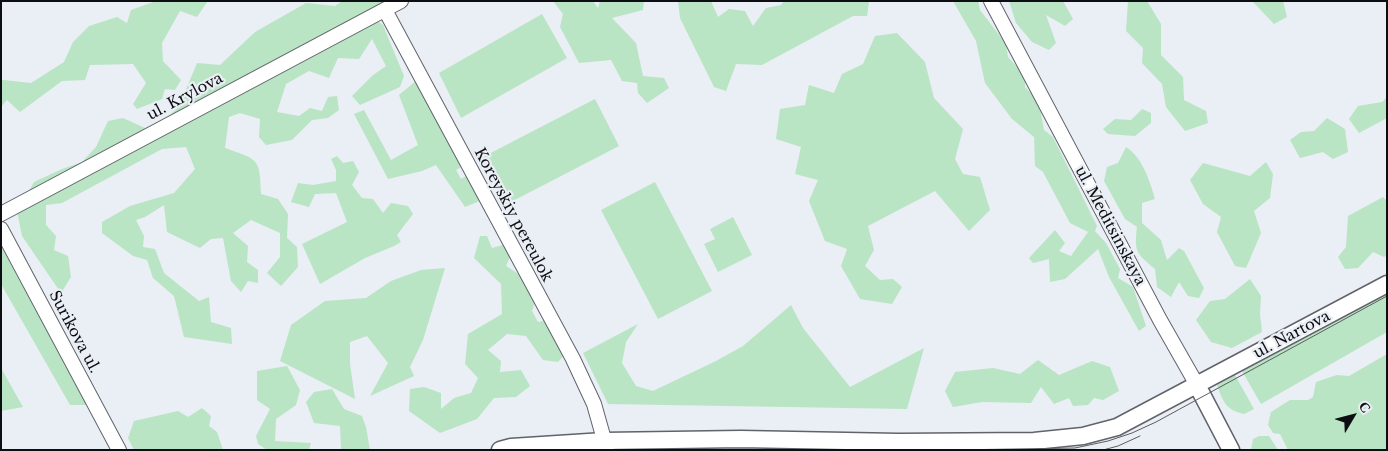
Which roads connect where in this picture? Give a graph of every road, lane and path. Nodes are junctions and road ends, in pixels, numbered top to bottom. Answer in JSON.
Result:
{"nodes":[{"id":1,"x":401,"y":1,"type":"edge"},
{"id":2,"x":991,"y":1,"type":"edge"},
{"id":3,"x":385,"y":10,"type":"junction"},
{"id":4,"x":1,"y":214,"type":"edge"},
{"id":5,"x":1,"y":229,"type":"edge"},
{"id":6,"x":1387,"y":284,"type":"edge"},
{"id":7,"x":1197,"y":385,"type":"junction"},
{"id":8,"x":605,"y":445,"type":"edge"},
{"id":9,"x":119,"y":450,"type":"edge"},
{"id":10,"x":500,"y":450,"type":"edge"},
{"id":11,"x":1231,"y":450,"type":"edge"}],
"edges":[{"from":1,"to":3,"type":"street","name":"ul. Krylova"},
{"from":2,"to":7,"type":"street","name":"ul. Meditsinskaya"},
{"from":3,"to":4,"type":"street","name":"ul. Krylova"},
{"from":3,"to":8,"type":"street","name":"Koreyskiy pereulok"},
{"from":5,"to":9,"type":"street","name":"Surikova ul."},
{"from":6,"to":7,"type":"street","name":"ul. Nartova"},
{"from":7,"to":8,"type":"street","name":"ul. Nartova"},
{"from":7,"to":11,"type":"street","name":"ul. Meditsinskaya"},
{"from":8,"to":10,"type":"street","name":"ul. Nartova"}]}
